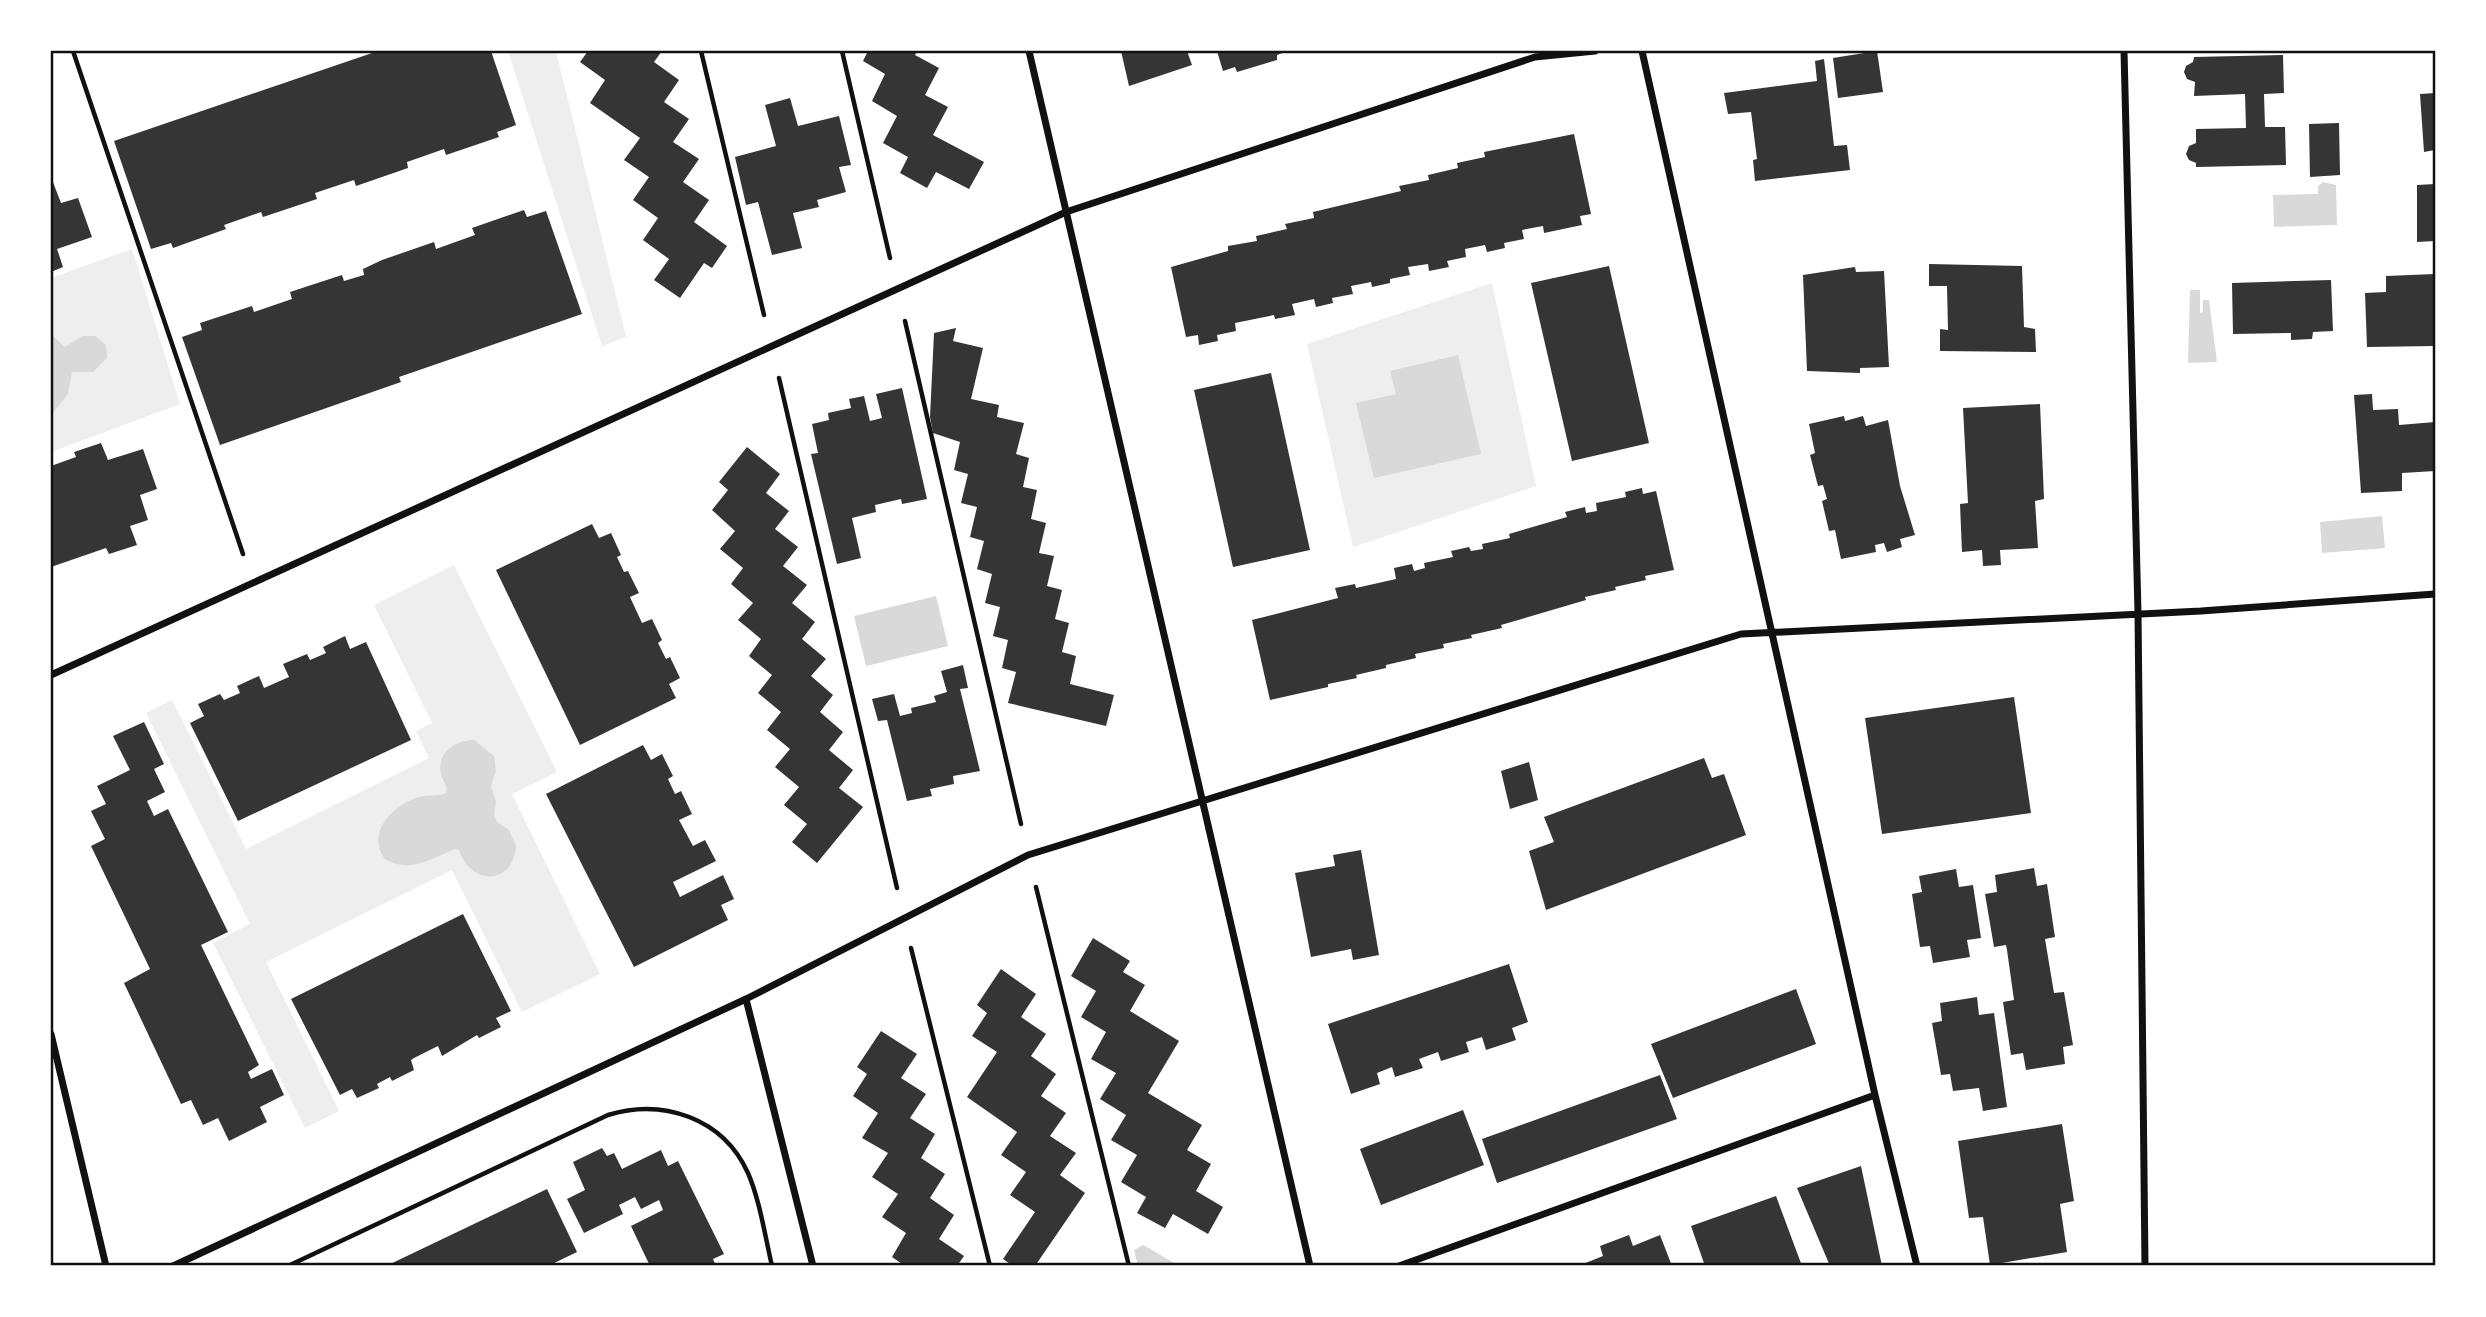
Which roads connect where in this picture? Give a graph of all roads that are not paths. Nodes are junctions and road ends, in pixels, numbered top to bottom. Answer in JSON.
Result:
{"nodes":[{"id":1,"x":1029,"y":51,"type":"edge"},
{"id":2,"x":1595,"y":51,"type":"edge"},
{"id":3,"x":1642,"y":51,"type":"edge"},
{"id":4,"x":2124,"y":51,"type":"edge"},
{"id":5,"x":1066,"y":212,"type":"junction"},
{"id":6,"x":2435,"y":594,"type":"edge"},
{"id":7,"x":2138,"y":613,"type":"junction"},
{"id":8,"x":1771,"y":632,"type":"junction"},
{"id":9,"x":51,"y":675,"type":"edge"},
{"id":10,"x":1203,"y":802,"type":"junction"},
{"id":11,"x":746,"y":999,"type":"junction"},
{"id":12,"x":51,"y":1034,"type":"edge"},
{"id":13,"x":1875,"y":1095,"type":"junction"},
{"id":14,"x":106,"y":1266,"type":"edge"},
{"id":15,"x":173,"y":1266,"type":"edge"},
{"id":16,"x":813,"y":1266,"type":"edge"},
{"id":17,"x":1310,"y":1266,"type":"edge"},
{"id":18,"x":1399,"y":1266,"type":"edge"},
{"id":19,"x":1917,"y":1266,"type":"edge"},
{"id":20,"x":2145,"y":1266,"type":"edge"}],
"edges":[{"from":1,"to":5,"type":"street"},
{"from":2,"to":5,"type":"street"},
{"from":3,"to":8,"type":"street"},
{"from":4,"to":7,"type":"street"},
{"from":5,"to":9,"type":"street"},
{"from":5,"to":10,"type":"street"},
{"from":6,"to":7,"type":"street"},
{"from":7,"to":8,"type":"street"},
{"from":7,"to":20,"type":"street"},
{"from":8,"to":10,"type":"street"},
{"from":8,"to":13,"type":"street"},
{"from":10,"to":11,"type":"street"},
{"from":10,"to":17,"type":"street"},
{"from":11,"to":15,"type":"street"},
{"from":11,"to":16,"type":"street"},
{"from":12,"to":14,"type":"street"},
{"from":13,"to":18,"type":"street"},
{"from":13,"to":19,"type":"street"}]}
